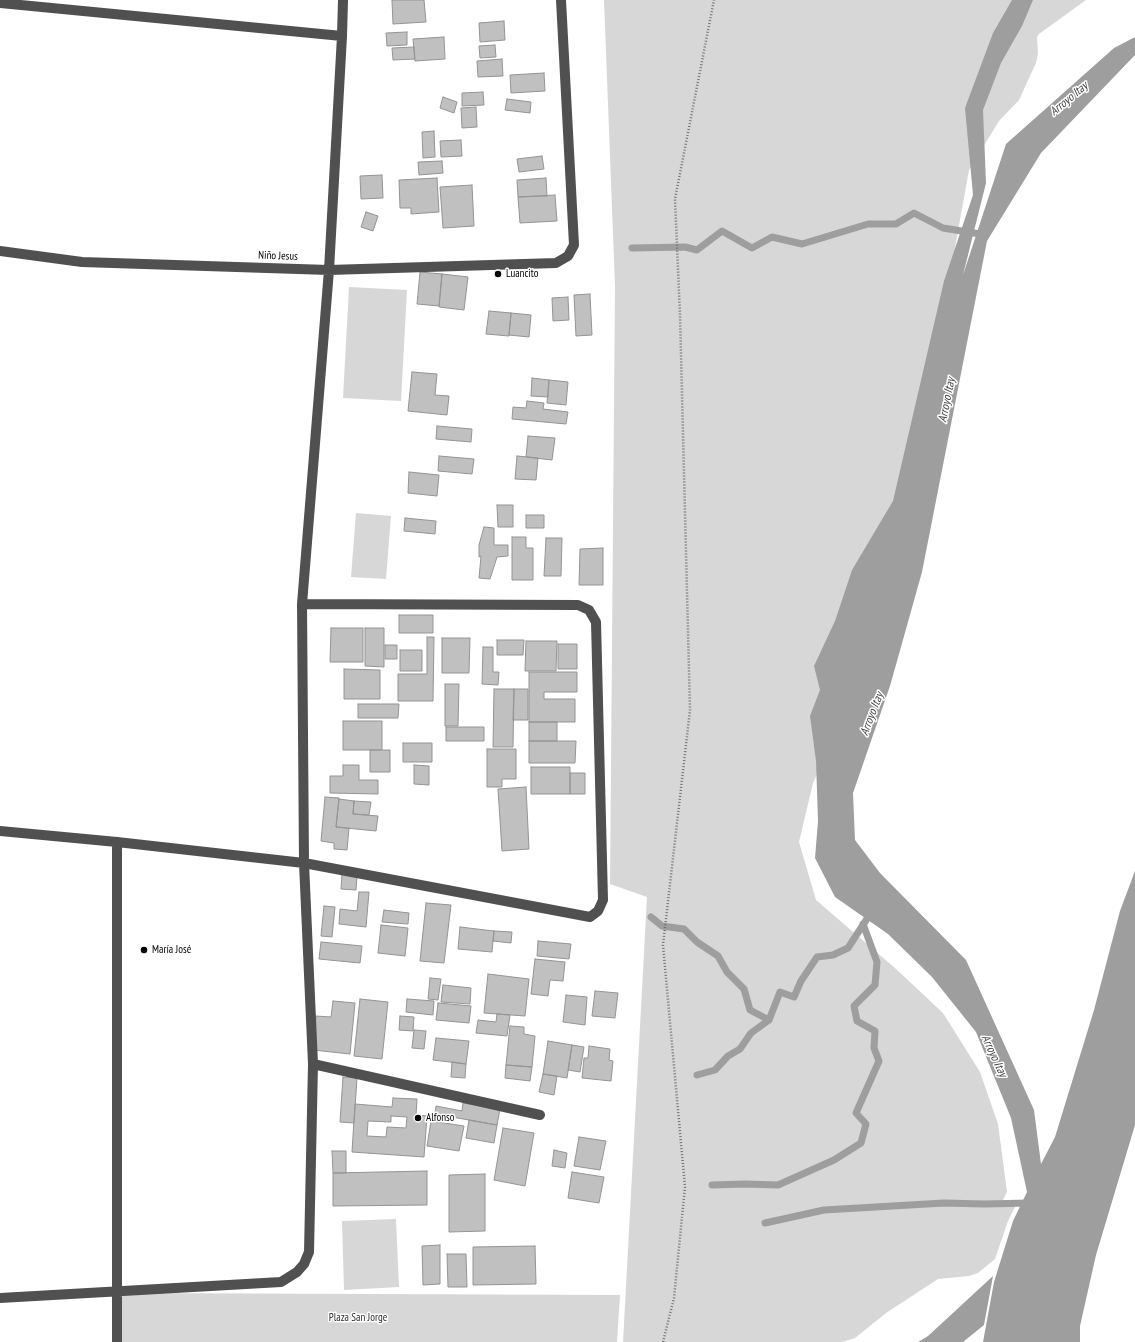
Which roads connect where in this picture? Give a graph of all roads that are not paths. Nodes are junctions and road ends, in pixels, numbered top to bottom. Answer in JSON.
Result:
{"nodes":[{"id":1,"x":343,"y":0,"type":"edge"},
{"id":2,"x":561,"y":0,"type":"edge"},
{"id":3,"x":0,"y":3,"type":"edge"},
{"id":4,"x":342,"y":36,"type":"junction"},
{"id":5,"x":0,"y":251,"type":"edge"},
{"id":6,"x":329,"y":270,"type":"junction"},
{"id":7,"x":302,"y":604,"type":"junction"},
{"id":8,"x":0,"y":831,"type":"edge"},
{"id":9,"x":117,"y":842,"type":"junction"},
{"id":10,"x":304,"y":863,"type":"junction"},
{"id":11,"x":313,"y":1064,"type":"junction"},
{"id":12,"x":540,"y":1115,"type":"dead end"},
{"id":13,"x":116,"y":1291,"type":"junction"},
{"id":14,"x":0,"y":1298,"type":"edge"},
{"id":15,"x":117,"y":1342,"type":"edge"}],
"edges":[{"from":1,"to":4,"type":"street"},
{"from":2,"to":6,"type":"street","name":"Niño Jesus"},
{"from":3,"to":4,"type":"street"},
{"from":4,"to":6,"type":"street"},
{"from":5,"to":6,"type":"street","name":"Niño Jesus"},
{"from":6,"to":7,"type":"street"},
{"from":7,"to":10,"type":"street"},
{"from":7,"to":10,"type":"street"},
{"from":8,"to":9,"type":"street"},
{"from":9,"to":10,"type":"street"},
{"from":9,"to":13,"type":"street"},
{"from":10,"to":11,"type":"street"},
{"from":11,"to":12,"type":"street"},
{"from":11,"to":13,"type":"street"},
{"from":13,"to":14,"type":"street"},
{"from":13,"to":15,"type":"street"}]}
